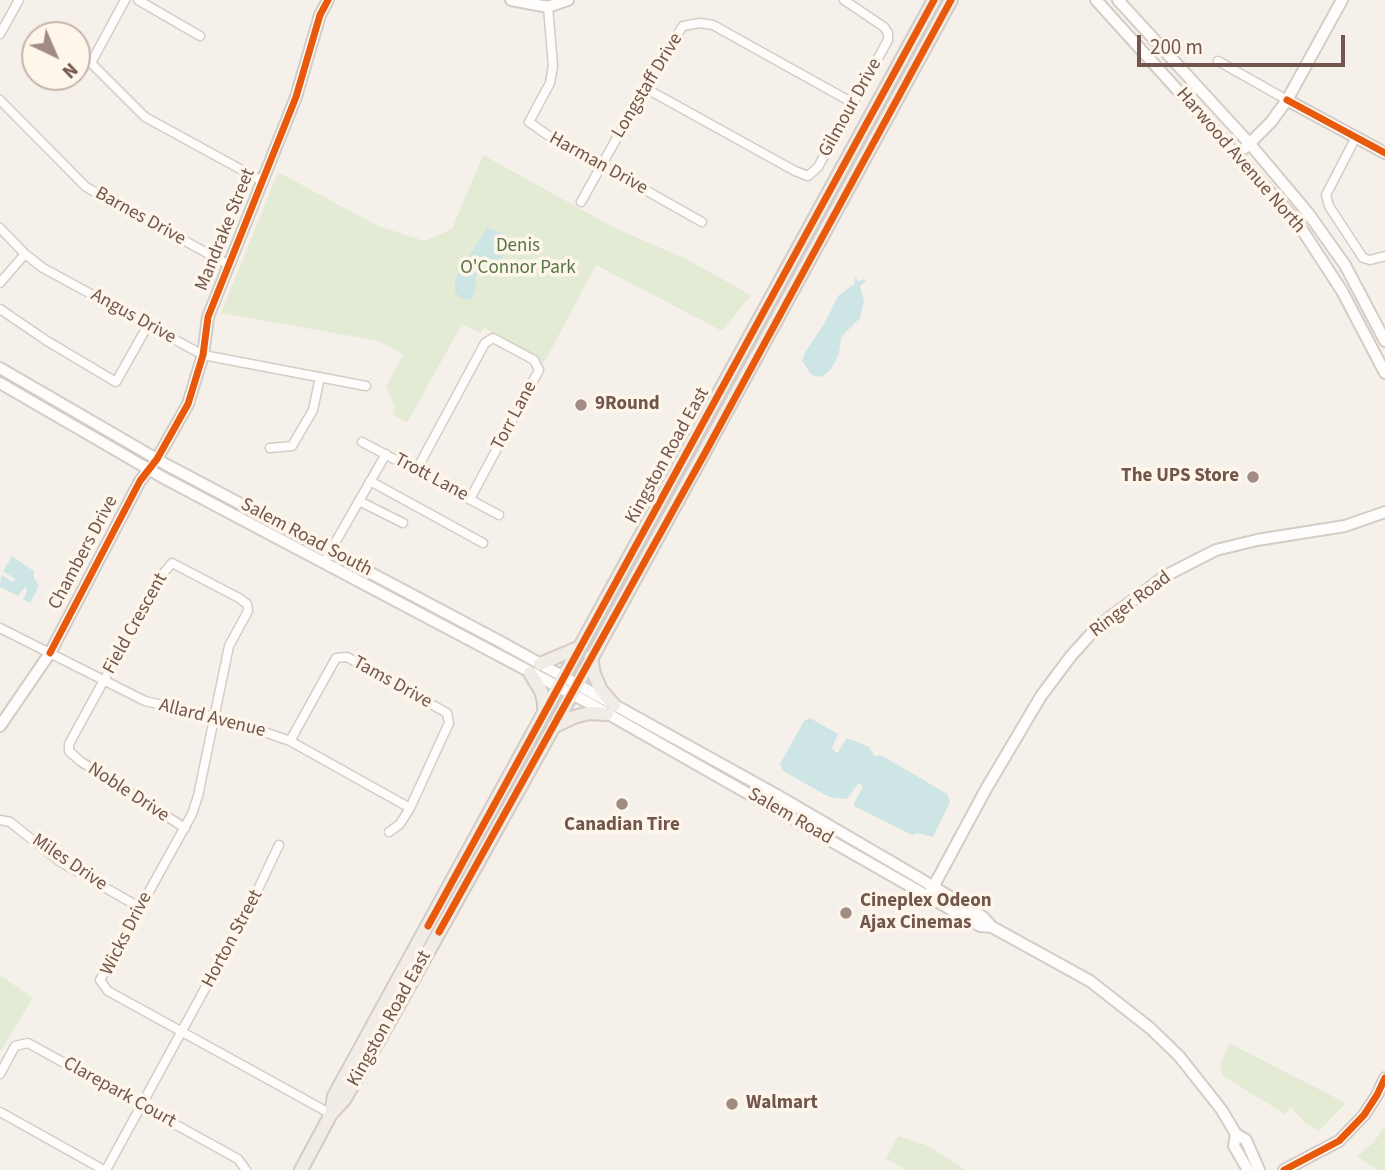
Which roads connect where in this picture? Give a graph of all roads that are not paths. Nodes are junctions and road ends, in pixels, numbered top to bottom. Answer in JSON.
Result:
{"nodes":[{"id":1,"x":19,"y":0,"type":"edge"},
{"id":2,"x":125,"y":0,"type":"edge"},
{"id":3,"x":138,"y":0,"type":"edge"},
{"id":4,"x":328,"y":0,"type":"edge"},
{"id":5,"x":511,"y":0,"type":"edge"},
{"id":6,"x":568,"y":0,"type":"edge"},
{"id":7,"x":844,"y":0,"type":"edge"},
{"id":8,"x":934,"y":0,"type":"edge"},
{"id":9,"x":950,"y":0,"type":"edge"},
{"id":10,"x":1096,"y":0,"type":"edge"},
{"id":11,"x":1118,"y":0,"type":"edge"},
{"id":12,"x":1342,"y":0,"type":"edge"},
{"id":13,"x":548,"y":7,"type":"junction"},
{"id":14,"x":0,"y":34,"type":"edge"},
{"id":15,"x":200,"y":36,"type":"dead end"},
{"id":16,"x":1218,"y":61,"type":"dead end"},
{"id":17,"x":645,"y":88,"type":"junction"},
{"id":18,"x":0,"y":100,"type":"edge"},
{"id":19,"x":1287,"y":100,"type":"junction"},
{"id":20,"x":853,"y":103,"type":"junction"},
{"id":21,"x":1356,"y":137,"type":"junction"},
{"id":22,"x":1250,"y":144,"type":"junction"},
{"id":23,"x":1385,"y":153,"type":"edge"},
{"id":24,"x":1238,"y":155,"type":"junction"},
{"id":25,"x":601,"y":166,"type":"junction"},
{"id":26,"x":262,"y":181,"type":"junction"},
{"id":27,"x":581,"y":202,"type":"dead end"},
{"id":28,"x":702,"y":222,"type":"dead end"},
{"id":29,"x":0,"y":228,"type":"edge"},
{"id":30,"x":25,"y":254,"type":"junction"},
{"id":31,"x":1385,"y":256,"type":"edge"},
{"id":32,"x":229,"y":265,"type":"junction"},
{"id":33,"x":0,"y":283,"type":"edge"},
{"id":34,"x":0,"y":309,"type":"edge"},
{"id":35,"x":148,"y":325,"type":"junction"},
{"id":36,"x":1385,"y":341,"type":"edge"},
{"id":37,"x":203,"y":355,"type":"junction"},
{"id":38,"x":0,"y":368,"type":"edge"},
{"id":39,"x":1385,"y":373,"type":"edge"},
{"id":40,"x":320,"y":377,"type":"junction"},
{"id":41,"x":0,"y":383,"type":"edge"},
{"id":42,"x":366,"y":386,"type":"dead end"},
{"id":43,"x":362,"y":442,"type":"dead end"},
{"id":44,"x":270,"y":448,"type":"dead end"},
{"id":45,"x":386,"y":454,"type":"junction"},
{"id":46,"x":157,"y":459,"type":"junction"},
{"id":47,"x":149,"y":469,"type":"junction"},
{"id":48,"x":417,"y":470,"type":"junction"},
{"id":49,"x":370,"y":481,"type":"junction"},
{"id":50,"x":470,"y":499,"type":"junction"},
{"id":51,"x":359,"y":501,"type":"junction"},
{"id":52,"x":1385,"y":513,"type":"edge"},
{"id":53,"x":499,"y":515,"type":"dead end"},
{"id":54,"x":403,"y":523,"type":"dead end"},
{"id":55,"x":483,"y":543,"type":"dead end"},
{"id":56,"x":331,"y":551,"type":"junction"},
{"id":57,"x":324,"y":562,"type":"junction"},
{"id":58,"x":0,"y":628,"type":"edge"},
{"id":59,"x":581,"y":646,"type":"junction"},
{"id":60,"x":50,"y":653,"type":"junction"},
{"id":61,"x":591,"y":657,"type":"junction"},
{"id":62,"x":535,"y":668,"type":"junction"},
{"id":63,"x":104,"y":682,"type":"junction"},
{"id":64,"x":561,"y":682,"type":"junction"},
{"id":65,"x":574,"y":690,"type":"junction"},
{"id":66,"x":589,"y":703,"type":"joint"},
{"id":67,"x":610,"y":709,"type":"junction"},
{"id":68,"x":544,"y":714,"type":"junction"},
{"id":69,"x":213,"y":718,"type":"junction"},
{"id":70,"x":0,"y":726,"type":"edge"},
{"id":71,"x":552,"y":727,"type":"junction"},
{"id":72,"x":290,"y":741,"type":"junction"},
{"id":73,"x":411,"y":808,"type":"junction"},
{"id":74,"x":0,"y":820,"type":"edge"},
{"id":75,"x":185,"y":828,"type":"junction"},
{"id":76,"x":388,"y":832,"type":"dead end"},
{"id":77,"x":279,"y":845,"type":"dead end"},
{"id":78,"x":931,"y":892,"type":"junction"},
{"id":79,"x":139,"y":907,"type":"junction"},
{"id":80,"x":183,"y":1032,"type":"junction"},
{"id":81,"x":0,"y":1074,"type":"edge"},
{"id":82,"x":1385,"y":1078,"type":"edge"},
{"id":83,"x":142,"y":1105,"type":"junction"},
{"id":84,"x":0,"y":1112,"type":"edge"},
{"id":85,"x":331,"y":1114,"type":"junction"},
{"id":86,"x":1236,"y":1134,"type":"junction"},
{"id":87,"x":105,"y":1170,"type":"edge"},
{"id":88,"x":246,"y":1170,"type":"edge"},
{"id":89,"x":301,"y":1170,"type":"edge"},
{"id":90,"x":1248,"y":1170,"type":"edge"},
{"id":91,"x":1259,"y":1170,"type":"edge"},
{"id":92,"x":1284,"y":1170,"type":"edge"}],
"edges":[{"from":1,"to":14,"type":"street"},
{"from":2,"to":26,"type":"street"},
{"from":3,"to":15,"type":"street"},
{"from":4,"to":26,"type":"main road","name":"Mandrake Street"},
{"from":5,"to":13,"type":"main road"},
{"from":6,"to":13,"type":"main road"},
{"from":7,"to":20,"type":"street","name":"Gilmour Drive"},
{"from":8,"to":59,"type":"main road","name":"Kingston Road East"},
{"from":9,"to":61,"type":"main road","name":"Kingston Road East"},
{"from":10,"to":24,"type":"main road","name":"Harwood Avenue North"},
{"from":11,"to":22,"type":"main road","name":"Harwood Avenue North"},
{"from":12,"to":19,"type":"main road"},
{"from":13,"to":25,"type":"street","name":"Harman Drive"},
{"from":16,"to":19,"type":"street"},
{"from":17,"to":20,"type":"street","name":"Longstaff Drive"},
{"from":17,"to":20,"type":"street","name":"Gilmour Drive"},
{"from":17,"to":25,"type":"street","name":"Longstaff Drive"},
{"from":18,"to":32,"type":"street","name":"Barnes Drive"},
{"from":19,"to":21,"type":"main road"},
{"from":19,"to":22,"type":"main road"},
{"from":21,"to":23,"type":"main road"},
{"from":21,"to":31,"type":"street"},
{"from":22,"to":24,"type":"main road"},
{"from":22,"to":36,"type":"main road","name":"Harwood Avenue North"},
{"from":24,"to":39,"type":"main road","name":"Harwood Avenue North"},
{"from":25,"to":27,"type":"street","name":"Longstaff Drive"},
{"from":25,"to":28,"type":"street","name":"Harman Drive"},
{"from":26,"to":32,"type":"main road","name":"Mandrake Street"},
{"from":29,"to":30,"type":"street","name":"Angus Drive"},
{"from":30,"to":33,"type":"street"},
{"from":30,"to":35,"type":"street","name":"Angus Drive"},
{"from":32,"to":37,"type":"main road","name":"Mandrake Street"},
{"from":34,"to":35,"type":"street"},
{"from":35,"to":37,"type":"street","name":"Angus Drive"},
{"from":37,"to":40,"type":"street","name":"Angus Drive"},
{"from":37,"to":46,"type":"main road","name":"Mandrake Street"},
{"from":38,"to":46,"type":"main road","name":"Salem Road South"},
{"from":40,"to":42,"type":"street","name":"Angus Drive"},
{"from":40,"to":44,"type":"street"},
{"from":41,"to":47,"type":"main road","name":"Salem Road South"},
{"from":43,"to":45,"type":"street","name":"Trott Lane"},
{"from":45,"to":48,"type":"street","name":"Trott Lane"},
{"from":45,"to":49,"type":"street"},
{"from":46,"to":47,"type":"main road","name":"Mandrake Street"},
{"from":46,"to":56,"type":"main road","name":"Salem Road South"},
{"from":47,"to":57,"type":"main road","name":"Salem Road South"},
{"from":47,"to":60,"type":"main road","name":"Chambers Drive"},
{"from":48,"to":50,"type":"street","name":"Trott Lane"},
{"from":48,"to":50,"type":"street","name":"Torr Lane"},
{"from":49,"to":51,"type":"street"},
{"from":49,"to":55,"type":"street"},
{"from":50,"to":53,"type":"street","name":"Trott Lane"},
{"from":51,"to":54,"type":"street"},
{"from":51,"to":56,"type":"street"},
{"from":52,"to":78,"type":"main road","name":"Ringer Road"},
{"from":56,"to":57,"type":"street"},
{"from":56,"to":62,"type":"main road","name":"Salem Road South"},
{"from":57,"to":62,"type":"main road","name":"Salem Road South"},
{"from":58,"to":60,"type":"street","name":"Allard Avenue"},
{"from":59,"to":62,"type":"main road"},
{"from":59,"to":64,"type":"main road","name":"Kingston Road East"},
{"from":60,"to":63,"type":"street","name":"Allard Avenue"},
{"from":60,"to":70,"type":"main road","name":"Chambers Drive"},
{"from":61,"to":65,"type":"main road","name":"Kingston Road East"},
{"from":61,"to":67,"type":"main road"},
{"from":62,"to":64,"type":"main road","name":"Salem Road South"},
{"from":62,"to":68,"type":"main road"},
{"from":63,"to":69,"type":"street","name":"Allard Avenue"},
{"from":63,"to":69,"type":"street","name":"Field Crescent"},
{"from":63,"to":75,"type":"street","name":"Noble Drive"},
{"from":64,"to":65,"type":"main road","name":"Salem Road South"},
{"from":64,"to":68,"type":"main road","name":"Kingston Road East"},
{"from":65,"to":66,"type":"main road","name":"Salem Road South"},
{"from":65,"to":67,"type":"main road","name":"Salem Road South"},
{"from":65,"to":71,"type":"main road","name":"Kingston Road East"},
{"from":66,"to":67,"type":"main road","name":"Salem Road"},
{"from":67,"to":71,"type":"main road"},
{"from":67,"to":78,"type":"main road","name":"Salem Road"},
{"from":68,"to":85,"type":"main road","name":"Kingston Road East"},
{"from":69,"to":72,"type":"street","name":"Allard Avenue"},
{"from":69,"to":75,"type":"street","name":"Wicks Drive"},
{"from":71,"to":85,"type":"main road","name":"Kingston Road East"},
{"from":72,"to":73,"type":"street","name":"Allard Avenue"},
{"from":72,"to":73,"type":"street","name":"Tams Drive"},
{"from":73,"to":76,"type":"street","name":"Tams Drive"},
{"from":74,"to":79,"type":"street","name":"Miles Drive"},
{"from":75,"to":79,"type":"street","name":"Wicks Drive"},
{"from":77,"to":80,"type":"street","name":"Horton Street"},
{"from":78,"to":86,"type":"main road","name":"Salem Road"},
{"from":79,"to":80,"type":"street","name":"Wicks Drive"},
{"from":80,"to":83,"type":"street","name":"Horton Street"},
{"from":80,"to":85,"type":"street","name":"Wicks Drive"},
{"from":81,"to":83,"type":"street","name":"Clarepark Court"},
{"from":82,"to":92,"type":"main road"},
{"from":83,"to":87,"type":"street","name":"Horton Street"},
{"from":83,"to":88,"type":"street","name":"Clarepark Court"},
{"from":84,"to":87,"type":"street"},
{"from":85,"to":89,"type":"main road","name":"Kingston Road East"},
{"from":86,"to":90,"type":"main road","name":"Salem Road"},
{"from":86,"to":91,"type":"main road","name":"Salem Road"}]}
